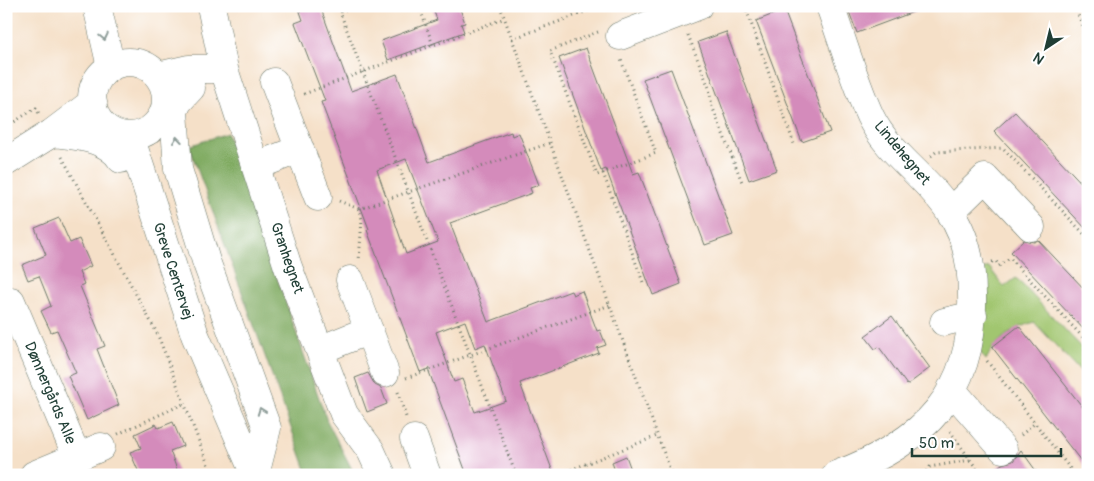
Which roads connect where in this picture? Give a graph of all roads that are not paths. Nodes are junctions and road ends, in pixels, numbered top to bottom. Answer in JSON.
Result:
{"nodes":[{"id":1,"x":97,"y":6,"type":"edge"},
{"id":2,"x":114,"y":6,"type":"edge"},
{"id":3,"x":211,"y":6,"type":"edge"},
{"id":4,"x":830,"y":6,"type":"edge"},
{"id":5,"x":689,"y":10,"type":"edge"},
{"id":6,"x":617,"y":38,"type":"road end"},
{"id":7,"x":120,"y":65,"type":"junction"},
{"id":8,"x":224,"y":69,"type":"junction"},
{"id":9,"x":162,"y":88,"type":"junction"},
{"id":10,"x":191,"y":88,"type":"junction"},
{"id":11,"x":278,"y":92,"type":"road end"},
{"id":12,"x":95,"y":110,"type":"junction"},
{"id":13,"x":51,"y":133,"type":"junction"},
{"id":14,"x":139,"y":134,"type":"junction"},
{"id":15,"x":300,"y":149,"type":"junction"},
{"id":16,"x":6,"y":162,"type":"edge"},
{"id":17,"x":256,"y":166,"type":"junction"},
{"id":18,"x":318,"y":197,"type":"road end"},
{"id":19,"x":152,"y":204,"type":"junction"},
{"id":20,"x":950,"y":212,"type":"junction"},
{"id":21,"x":1031,"y":227,"type":"dead end"},
{"id":22,"x":350,"y":280,"type":"road end"},
{"id":23,"x":11,"y":301,"type":"dead end"},
{"id":24,"x":972,"y":303,"type":"junction"},
{"id":25,"x":944,"y":322,"type":"dead end"},
{"id":26,"x":369,"y":330,"type":"junction"},
{"id":27,"x":320,"y":350,"type":"junction"},
{"id":28,"x":390,"y":378,"type":"road end"},
{"id":29,"x":952,"y":389,"type":"junction"},
{"id":30,"x":225,"y":402,"type":"junction"},
{"id":31,"x":414,"y":439,"type":"road end"},
{"id":32,"x":1003,"y":448,"type":"dead end"},
{"id":33,"x":852,"y":472,"type":"edge"},
{"id":34,"x":34,"y":475,"type":"edge"},
{"id":35,"x":255,"y":475,"type":"edge"},
{"id":36,"x":382,"y":475,"type":"edge"},
{"id":37,"x":427,"y":475,"type":"edge"}],
"edges":[{"from":1,"to":7,"type":"street","one_way":true},
{"from":2,"to":7,"type":"street"},
{"from":3,"to":8,"type":"street","name":"Granhegnet"},
{"from":4,"to":20,"type":"street","name":"Lindehegnet"},
{"from":5,"to":6,"type":"street"},
{"from":7,"to":9,"type":"street"},
{"from":7,"to":12,"type":"street"},
{"from":8,"to":9,"type":"street"},
{"from":8,"to":10,"type":"street"},
{"from":8,"to":17,"type":"street","name":"Granhegnet"},
{"from":9,"to":10,"type":"street"},
{"from":9,"to":14,"type":"street"},
{"from":35,"to":10,"type":"street","one_way":true},
{"from":11,"to":15,"type":"street"},
{"from":12,"to":13,"type":"street"},
{"from":12,"to":14,"type":"street"},
{"from":13,"to":16,"type":"street"},
{"from":13,"to":19,"type":"street"},
{"from":14,"to":19,"type":"street","name":"Greve Centervej"},
{"from":14,"to":30,"type":"street","name":"Greve Centervej"},
{"from":15,"to":17,"type":"street"},
{"from":15,"to":18,"type":"street"},
{"from":17,"to":27,"type":"street","name":"Granhegnet"},
{"from":19,"to":30,"type":"street","name":"Greve Centervej"},
{"from":20,"to":21,"type":"street"},
{"from":20,"to":24,"type":"street","name":"Lindehegnet"},
{"from":22,"to":26,"type":"street"},
{"from":23,"to":34,"type":"street","name":"Dønnergårds Alle"},
{"from":24,"to":25,"type":"street"},
{"from":24,"to":29,"type":"street"},
{"from":26,"to":27,"type":"street"},
{"from":26,"to":28,"type":"street"},
{"from":27,"to":36,"type":"street","name":"Granhegnet"},
{"from":29,"to":32,"type":"street"},
{"from":29,"to":33,"type":"street"},
{"from":30,"to":35,"type":"street","name":"Greve Centervej"},
{"from":31,"to":37,"type":"street"}]}
